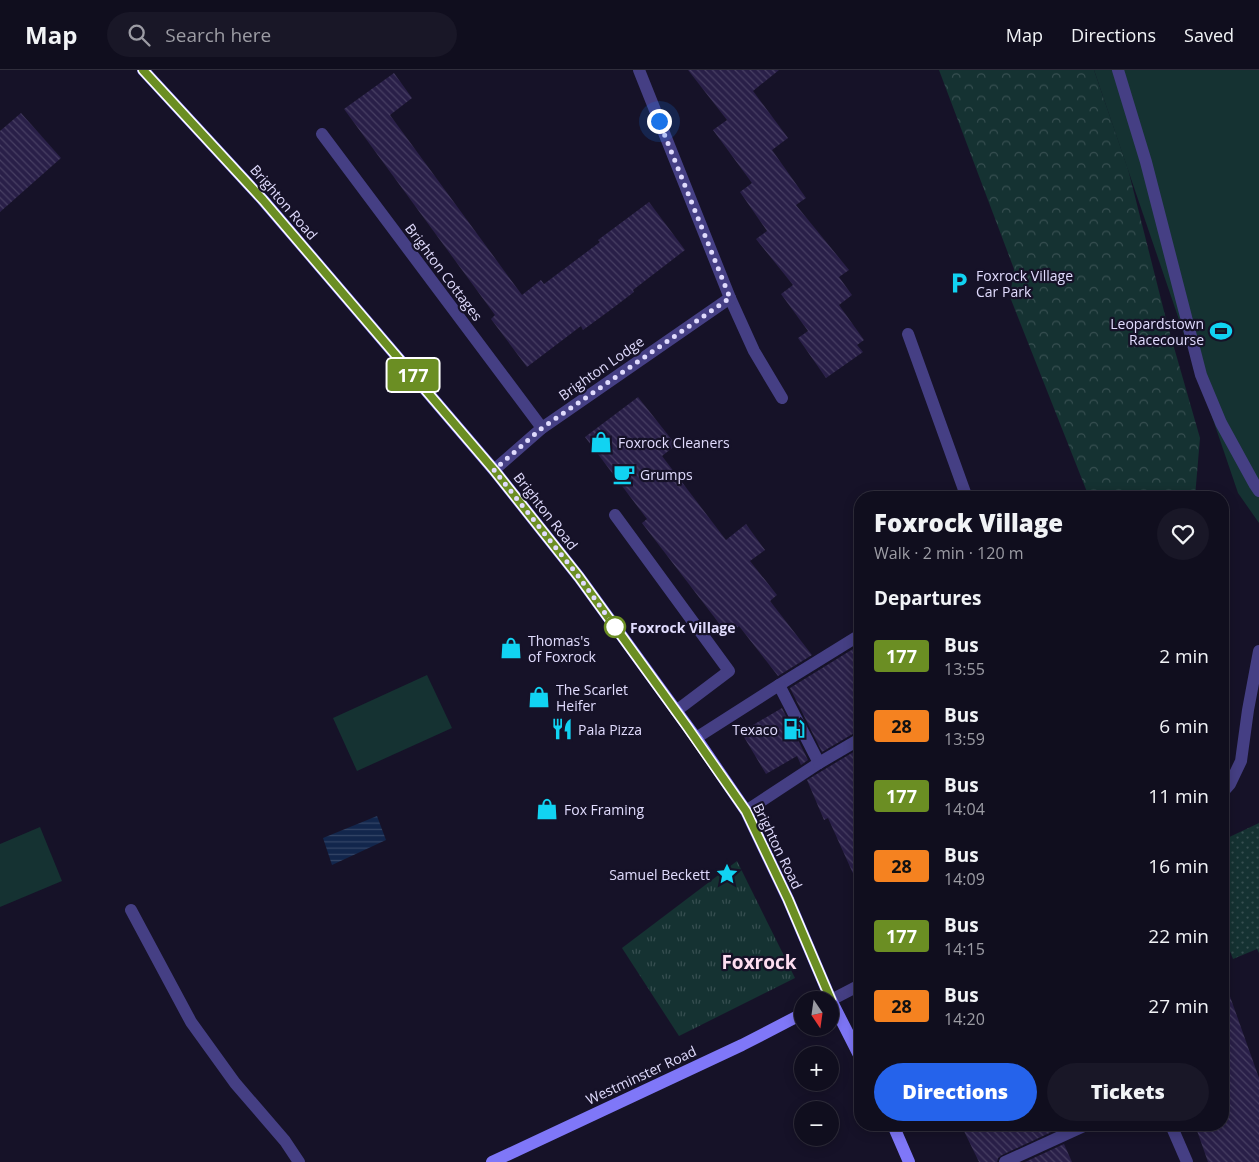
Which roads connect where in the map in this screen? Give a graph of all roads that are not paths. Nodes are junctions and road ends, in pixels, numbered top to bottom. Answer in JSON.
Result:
{"nodes":[{"id":1,"x":143,"y":70,"type":"edge"},
{"id":2,"x":639,"y":70,"type":"edge"},
{"id":3,"x":1118,"y":70,"type":"edge"},
{"id":4,"x":322,"y":134,"type":"dead end"},
{"id":5,"x":730,"y":298,"type":"junction"},
{"id":6,"x":908,"y":334,"type":"dead end"},
{"id":7,"x":782,"y":398,"type":"dead end"},
{"id":8,"x":542,"y":428,"type":"junction"},
{"id":9,"x":494,"y":470,"type":"junction"},
{"id":10,"x":964,"y":491,"type":"edge"},
{"id":11,"x":1259,"y":491,"type":"edge"},
{"id":12,"x":615,"y":515,"type":"dead end"},
{"id":13,"x":854,"y":639,"type":"edge"},
{"id":14,"x":1259,"y":651,"type":"edge"},
{"id":15,"x":779,"y":685,"type":"junction"},
{"id":16,"x":676,"y":712,"type":"junction"},
{"id":17,"x":696,"y":738,"type":"junction"},
{"id":18,"x":854,"y":743,"type":"edge"},
{"id":19,"x":819,"y":763,"type":"junction"},
{"id":20,"x":1229,"y":785,"type":"edge"},
{"id":21,"x":746,"y":811,"type":"junction"},
{"id":22,"x":131,"y":910,"type":"dead end"},
{"id":23,"x":854,"y":988,"type":"edge"},
{"id":24,"x":827,"y":991,"type":"edge"},
{"id":25,"x":839,"y":996,"type":"edge"},
{"id":26,"x":839,"y":1016,"type":"edge"},
{"id":27,"x":794,"y":1018,"type":"edge"},
{"id":28,"x":854,"y":1045,"type":"edge"},
{"id":29,"x":896,"y":1131,"type":"edge"},
{"id":30,"x":1073,"y":1131,"type":"edge"},
{"id":31,"x":1173,"y":1131,"type":"edge"},
{"id":32,"x":299,"y":1162,"type":"edge"},
{"id":33,"x":492,"y":1162,"type":"edge"},
{"id":34,"x":910,"y":1162,"type":"edge"},
{"id":35,"x":1005,"y":1162,"type":"edge"},
{"id":36,"x":1186,"y":1162,"type":"edge"}],
"edges":[{"from":1,"to":9,"type":"street","name":"Brighton Road"},
{"from":2,"to":5,"type":"street"},
{"from":3,"to":11,"type":"street"},
{"from":4,"to":8,"type":"street","name":"Brighton Cottages"},
{"from":5,"to":7,"type":"street"},
{"from":5,"to":8,"type":"street","name":"Brighton Lodge"},
{"from":6,"to":10,"type":"street"},
{"from":8,"to":9,"type":"street","name":"Brighton Lodge"},
{"from":9,"to":16,"type":"street","name":"Brighton Road"},
{"from":12,"to":16,"type":"street"},
{"from":13,"to":15,"type":"street"},
{"from":14,"to":20,"type":"street"},
{"from":15,"to":17,"type":"street"},
{"from":15,"to":19,"type":"street"},
{"from":16,"to":17,"type":"street","name":"Brighton Road"},
{"from":17,"to":21,"type":"street","name":"Brighton Road"},
{"from":18,"to":19,"type":"street"},
{"from":19,"to":21,"type":"street"},
{"from":21,"to":24,"type":"street","name":"Brighton Road"},
{"from":22,"to":32,"type":"street"},
{"from":23,"to":25,"type":"street"},
{"from":26,"to":28,"type":"street","name":"Brighton Road"},
{"from":27,"to":33,"type":"street","name":"Westminster Road"},
{"from":29,"to":34,"type":"street"},
{"from":30,"to":35,"type":"street"},
{"from":31,"to":36,"type":"street"}]}
